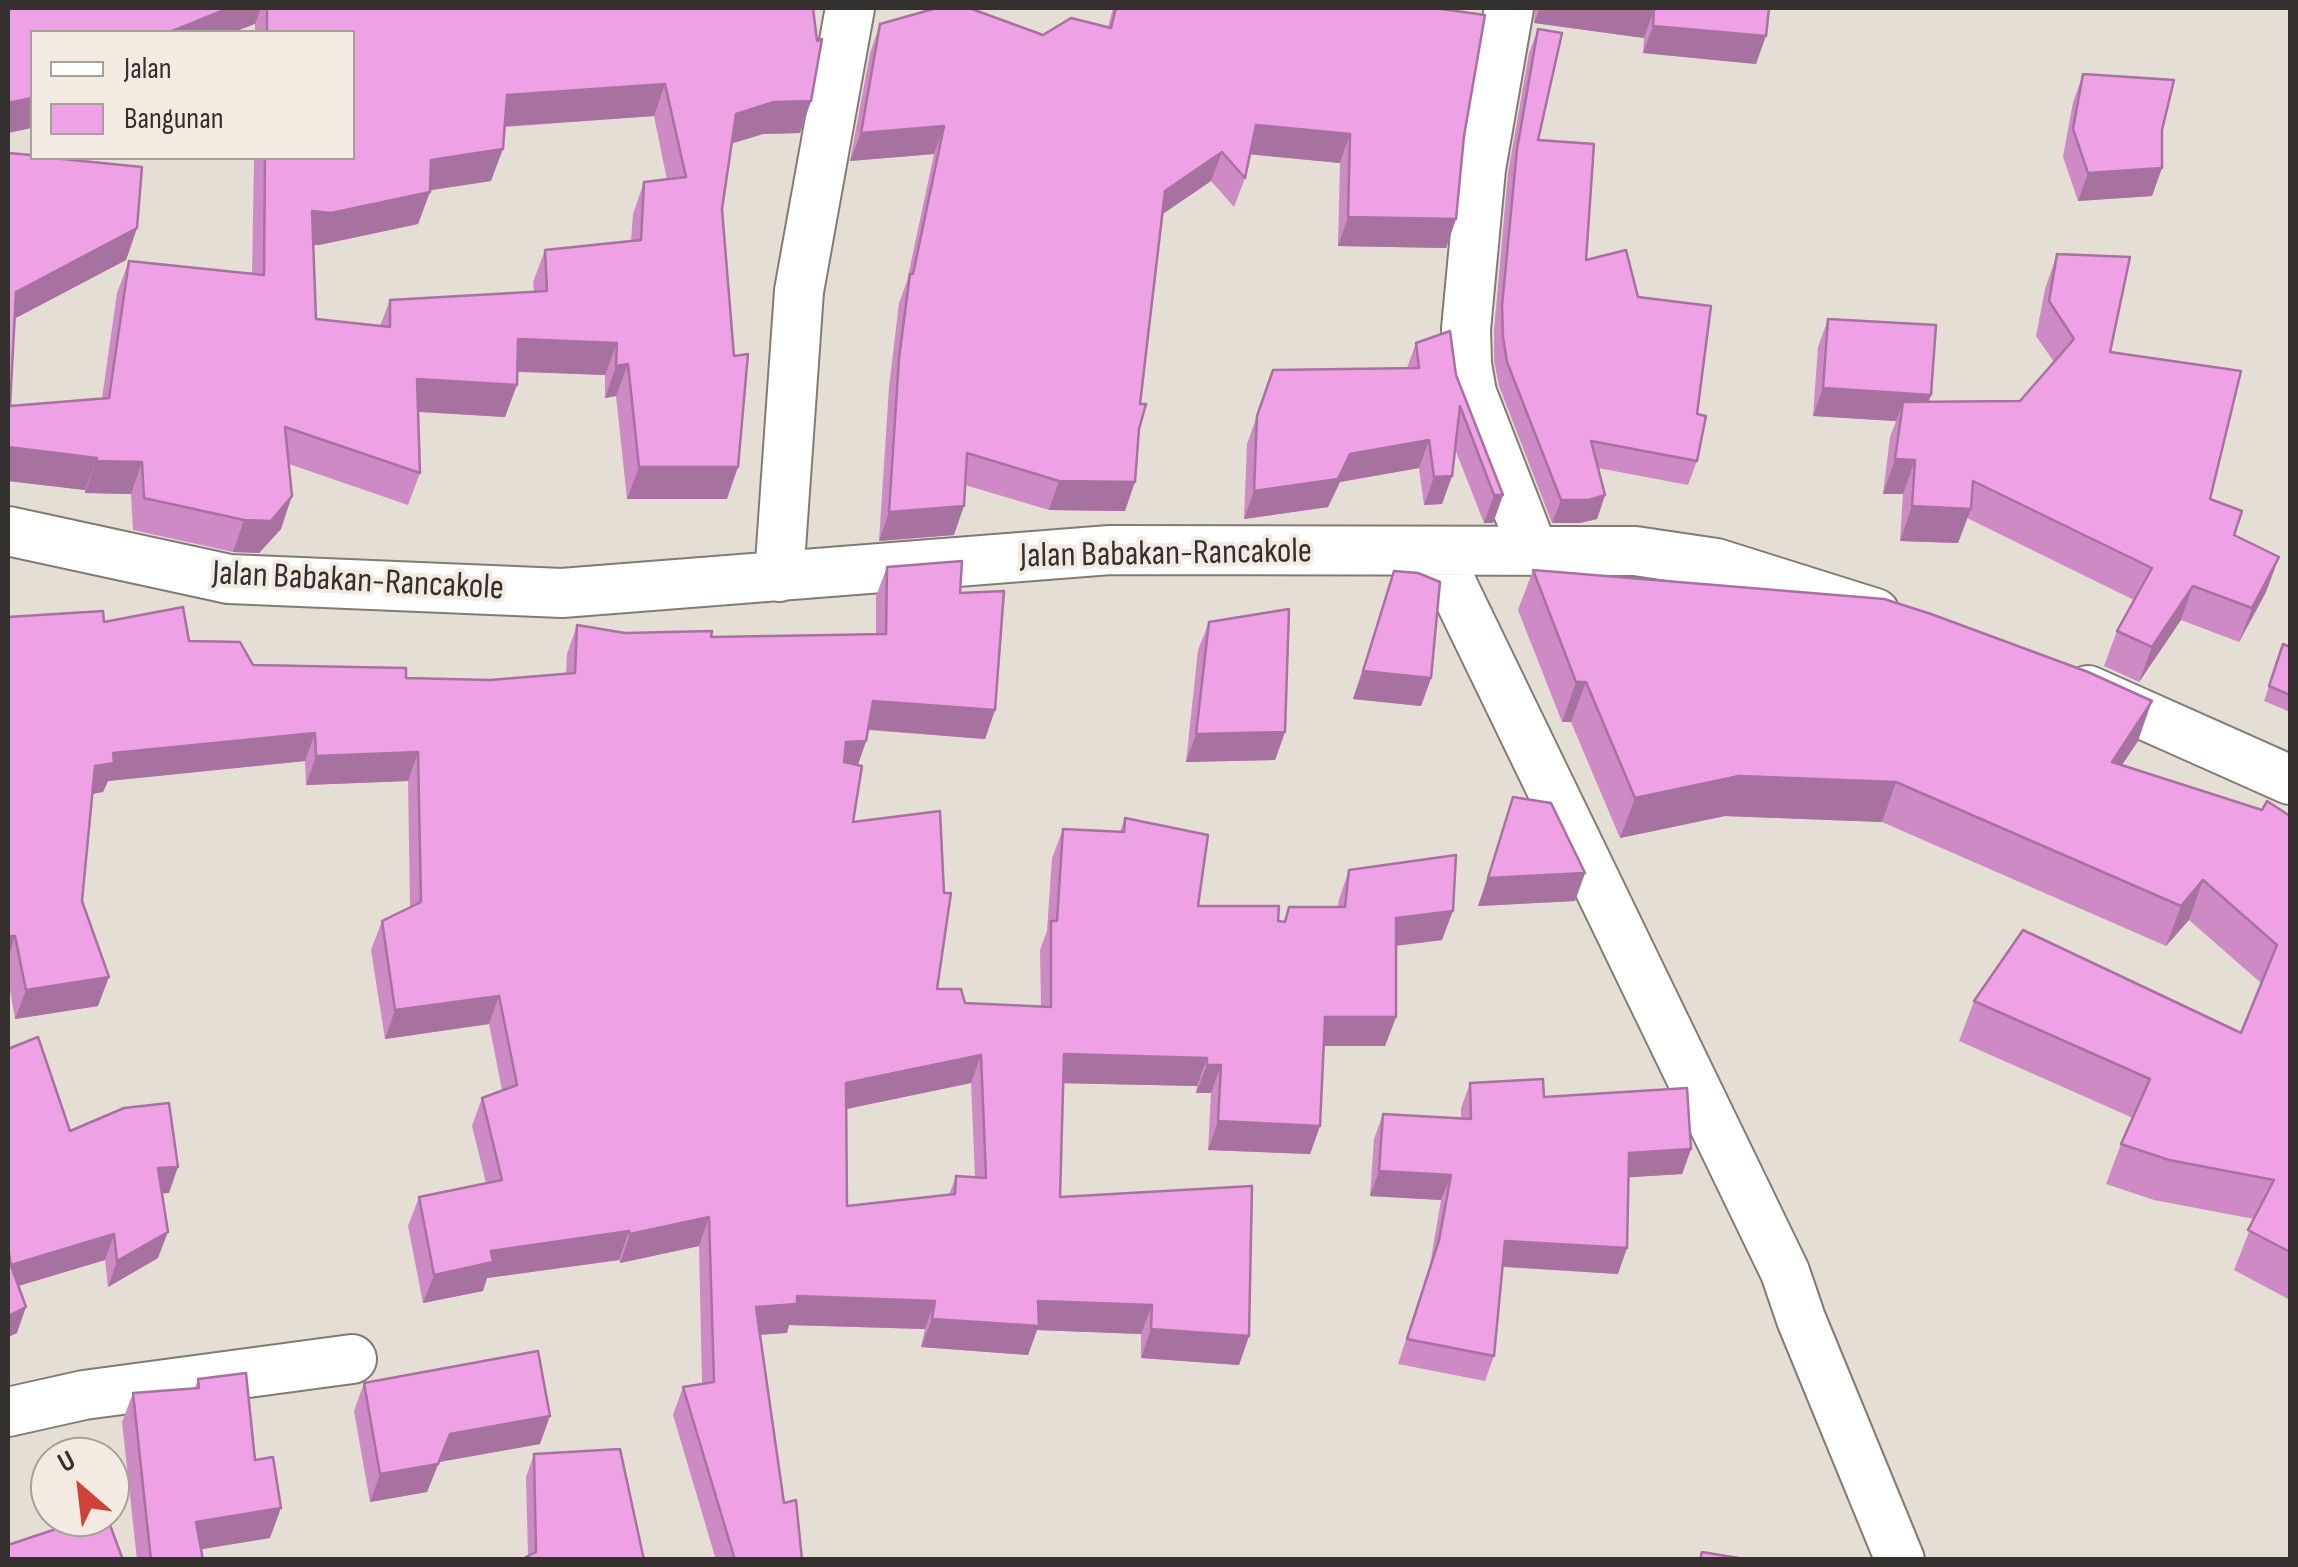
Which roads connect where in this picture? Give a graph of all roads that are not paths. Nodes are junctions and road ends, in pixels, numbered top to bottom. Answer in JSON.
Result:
{"nodes":[{"id":1,"x":850,"y":8,"type":"edge"},
{"id":2,"x":1509,"y":8,"type":"edge"},
{"id":3,"x":8,"y":532,"type":"edge"},
{"id":4,"x":1436,"y":550,"type":"junction"},
{"id":5,"x":1533,"y":550,"type":"junction"},
{"id":6,"x":779,"y":576,"type":"junction"},
{"id":7,"x":1922,"y":627,"type":"edge"},
{"id":8,"x":2049,"y":672,"type":"edge"},
{"id":9,"x":2290,"y":780,"type":"edge"},
{"id":10,"x":352,"y":1359,"type":"dead end"},
{"id":11,"x":8,"y":1412,"type":"edge"},
{"id":12,"x":1900,"y":1560,"type":"edge"}],
"edges":[{"from":1,"to":6,"type":"street"},
{"from":2,"to":5,"type":"street"},
{"from":3,"to":6,"type":"street","name":"Jalan Babakan-Rancakole"},
{"from":4,"to":5,"type":"street","name":"Jalan Babakan-Rancakole"},
{"from":4,"to":6,"type":"street","name":"Jalan Babakan-Rancakole"},
{"from":4,"to":12,"type":"street"},
{"from":5,"to":7,"type":"street","name":"Jalan Babakan-Rancakole"},
{"from":8,"to":9,"type":"street"},
{"from":10,"to":11,"type":"street"}]}
